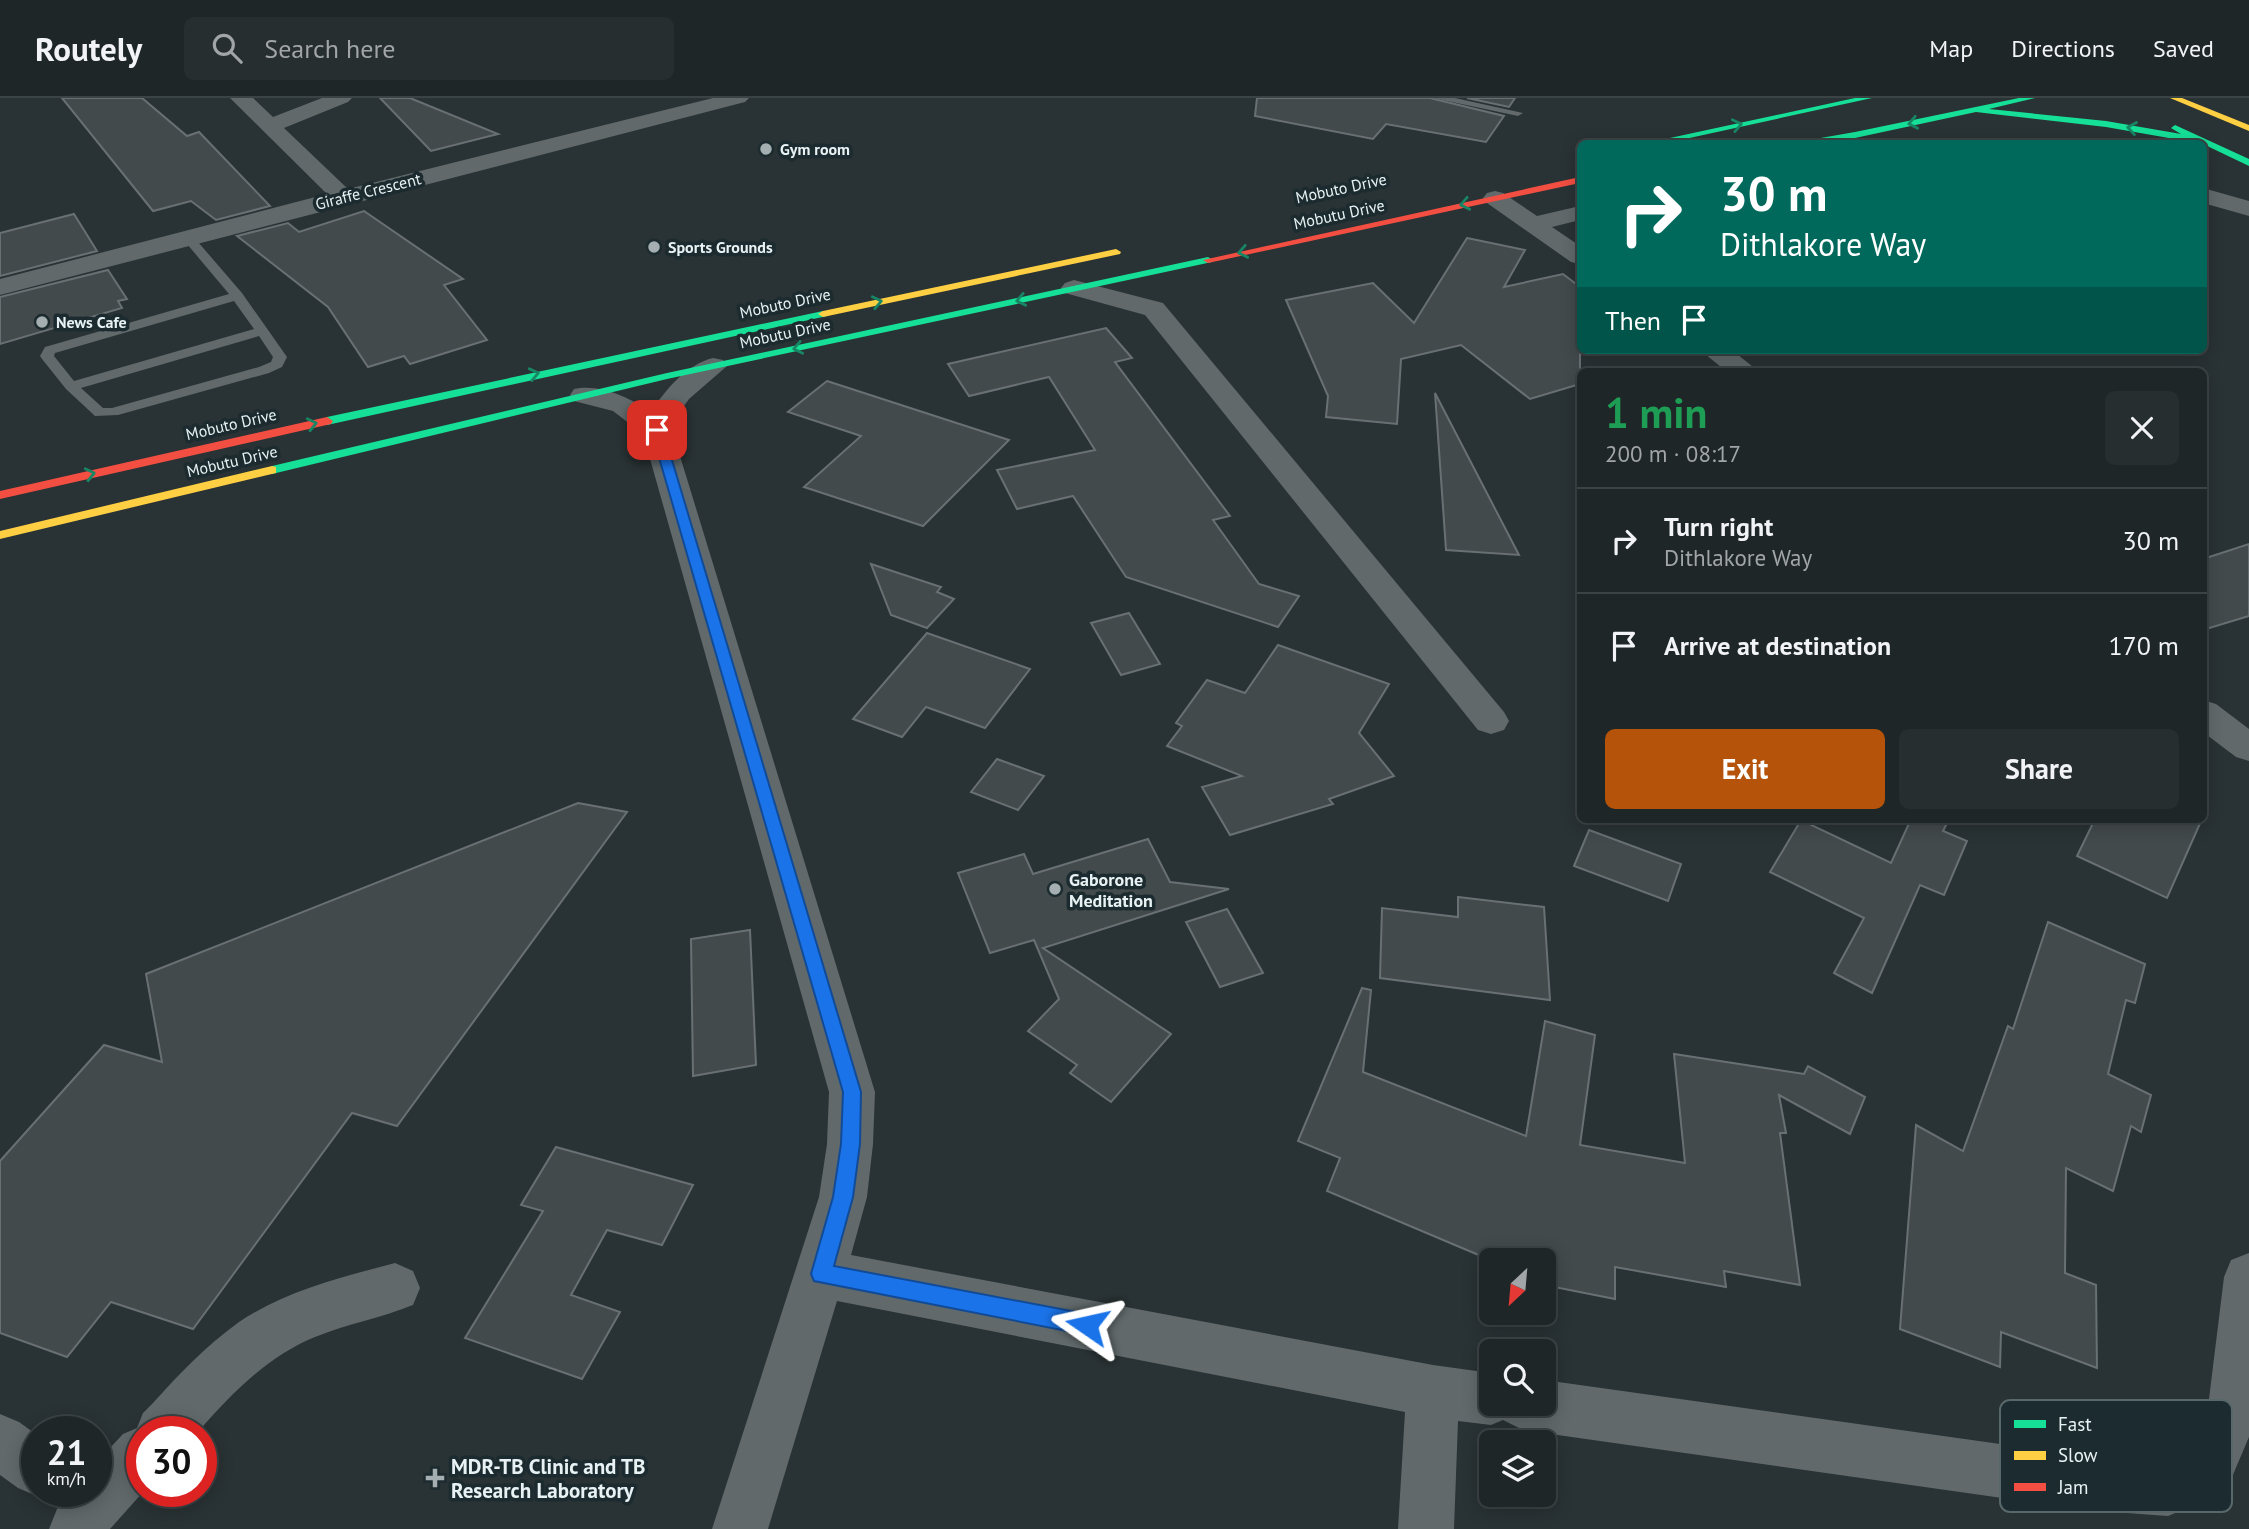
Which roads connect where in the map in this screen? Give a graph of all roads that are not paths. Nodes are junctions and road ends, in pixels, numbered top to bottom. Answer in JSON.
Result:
{"nodes":[{"id":1,"x":242,"y":98,"type":"edge"},
{"id":2,"x":341,"y":98,"type":"edge"},
{"id":3,"x":738,"y":98,"type":"edge"},
{"id":4,"x":1438,"y":98,"type":"edge"},
{"id":5,"x":1868,"y":98,"type":"edge"},
{"id":6,"x":2031,"y":98,"type":"edge"},
{"id":7,"x":2174,"y":98,"type":"edge"},
{"id":8,"x":1980,"y":111,"type":"junction"},
{"id":9,"x":1518,"y":113,"type":"dead end"},
{"id":10,"x":2150,"y":117,"type":"dead end"},
{"id":11,"x":271,"y":124,"type":"junction"},
{"id":12,"x":2249,"y":128,"type":"edge"},
{"id":13,"x":1665,"y":140,"type":"edge"},
{"id":14,"x":1818,"y":140,"type":"edge"},
{"id":15,"x":2199,"y":140,"type":"joint"},
{"id":16,"x":2207,"y":144,"type":"edge"},
{"id":17,"x":2249,"y":163,"type":"edge"},
{"id":18,"x":1577,"y":181,"type":"edge"},
{"id":19,"x":2207,"y":196,"type":"edge"},
{"id":20,"x":343,"y":197,"type":"junction"},
{"id":21,"x":1495,"y":198,"type":"junction"},
{"id":22,"x":2249,"y":209,"type":"edge"},
{"id":23,"x":1577,"y":214,"type":"edge"},
{"id":24,"x":1533,"y":224,"type":"junction"},
{"id":25,"x":188,"y":238,"type":"junction"},
{"id":26,"x":1126,"y":250,"type":"dead end"},
{"id":27,"x":1577,"y":255,"type":"edge"},
{"id":28,"x":1168,"y":268,"type":"junction"},
{"id":29,"x":0,"y":288,"type":"edge"},
{"id":30,"x":1074,"y":288,"type":"junction"},
{"id":31,"x":237,"y":296,"type":"junction"},
{"id":32,"x":1153,"y":309,"type":"junction"},
{"id":33,"x":262,"y":331,"type":"junction"},
{"id":34,"x":1720,"y":354,"type":"edge"},
{"id":35,"x":713,"y":366,"type":"junction"},
{"id":36,"x":1740,"y":368,"type":"edge"},
{"id":37,"x":71,"y":386,"type":"junction"},
{"id":38,"x":584,"y":396,"type":"junction"},
{"id":39,"x":657,"y":430,"type":"junction"},
{"id":40,"x":0,"y":484,"type":"edge"},
{"id":41,"x":45,"y":484,"type":"junction"},
{"id":42,"x":0,"y":495,"type":"edge"},
{"id":43,"x":0,"y":536,"type":"edge"},
{"id":44,"x":2207,"y":716,"type":"edge"},
{"id":45,"x":1491,"y":721,"type":"dead end"},
{"id":46,"x":2249,"y":748,"type":"edge"},
{"id":47,"x":821,"y":1274,"type":"junction"},
{"id":48,"x":2249,"y":1276,"type":"edge"},
{"id":49,"x":395,"y":1288,"type":"dead end"},
{"id":50,"x":1433,"y":1391,"type":"junction"},
{"id":51,"x":1479,"y":1397,"type":"edge"},
{"id":52,"x":1556,"y":1409,"type":"edge"},
{"id":53,"x":2232,"y":1414,"type":"edge"},
{"id":54,"x":178,"y":1416,"type":"edge"},
{"id":55,"x":0,"y":1441,"type":"edge"},
{"id":56,"x":21,"y":1457,"type":"edge"},
{"id":57,"x":126,"y":1468,"type":"edge"},
{"id":58,"x":2000,"y":1471,"type":"edge"},
{"id":59,"x":77,"y":1510,"type":"edge"},
{"id":60,"x":740,"y":1529,"type":"edge"},
{"id":61,"x":1426,"y":1529,"type":"edge"}],
"edges":[{"from":1,"to":11,"type":"street"},
{"from":2,"to":11,"type":"street"},
{"from":3,"to":20,"type":"street","name":"Giraffe Crescent"},
{"from":4,"to":9,"type":"lane"},
{"from":13,"to":5,"type":"main road","one_way":true},
{"from":6,"to":8,"type":"main road"},
{"from":7,"to":12,"type":"main road"},
{"from":8,"to":14,"type":"main road","one_way":true},
{"from":15,"to":8,"type":"main road","one_way":true},
{"from":10,"to":15,"type":"main road"},
{"from":11,"to":20,"type":"street"},
{"from":16,"to":17,"type":"main road"},
{"from":18,"to":21,"type":"main road","name":"Mobutu Drive"},
{"from":19,"to":22,"type":"street"},
{"from":20,"to":25,"type":"street","name":"Giraffe Crescent"},
{"from":21,"to":24,"type":"street"},
{"from":21,"to":28,"type":"main road","name":"Mobutu Drive","one_way":true},
{"from":23,"to":24,"type":"street"},
{"from":24,"to":27,"type":"street"},
{"from":25,"to":29,"type":"street","name":"Giraffe Crescent"},
{"from":25,"to":31,"type":"lane"},
{"from":41,"to":26,"type":"main road","name":"Mobuto Drive","one_way":true},
{"from":28,"to":30,"type":"main road","name":"Mobutu Drive"},
{"from":28,"to":32,"type":"street"},
{"from":30,"to":32,"type":"street"},
{"from":30,"to":35,"type":"main road","name":"Mobutu Drive","one_way":true},
{"from":31,"to":33,"type":"lane"},
{"from":31,"to":37,"type":"lane"},
{"from":32,"to":45,"type":"street"},
{"from":33,"to":37,"type":"lane"},
{"from":33,"to":37,"type":"lane"},
{"from":34,"to":36,"type":"street"},
{"from":35,"to":38,"type":"main road","name":"Mobutu Drive"},
{"from":35,"to":39,"type":"street"},
{"from":38,"to":39,"type":"street"},
{"from":38,"to":43,"type":"main road","name":"Mobutu Drive"},
{"from":39,"to":47,"type":"street"},
{"from":40,"to":41,"type":"main road"},
{"from":41,"to":42,"type":"main road","name":"Mobuto Drive"},
{"from":44,"to":46,"type":"street"},
{"from":47,"to":50,"type":"street"},
{"from":47,"to":60,"type":"street"},
{"from":48,"to":53,"type":"street"},
{"from":49,"to":54,"type":"street"},
{"from":50,"to":51,"type":"street"},
{"from":50,"to":61,"type":"street"},
{"from":52,"to":58,"type":"street"},
{"from":55,"to":56,"type":"street"},
{"from":57,"to":59,"type":"street"}]}
